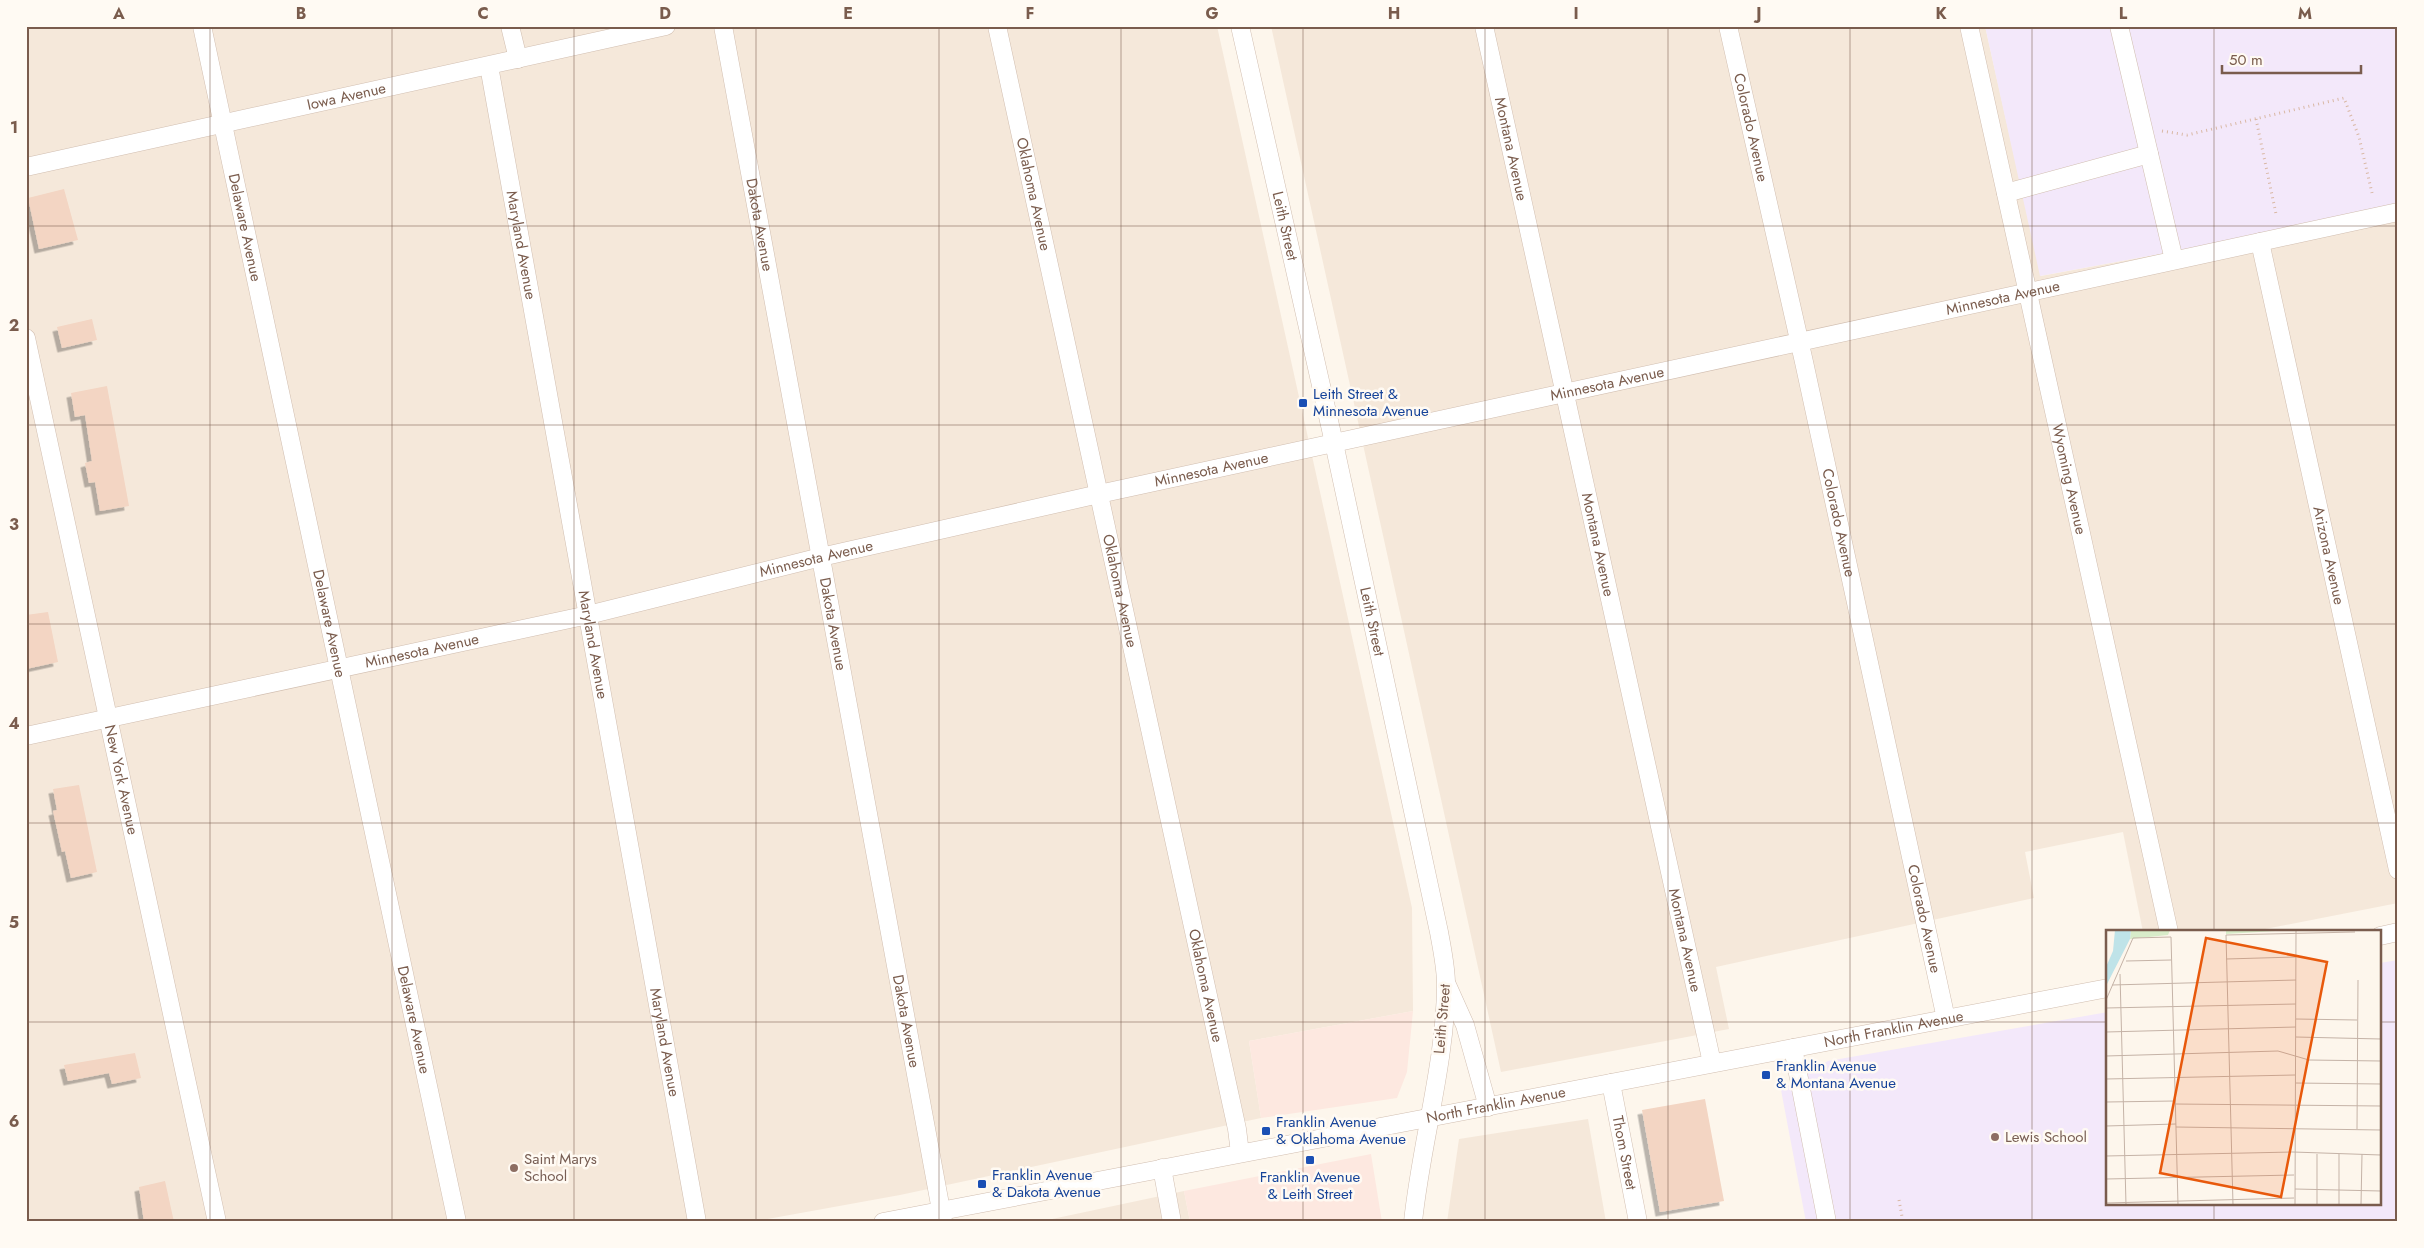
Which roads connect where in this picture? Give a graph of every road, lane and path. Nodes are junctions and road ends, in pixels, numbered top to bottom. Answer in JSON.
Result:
{"nodes":[{"id":1,"x":202,"y":26,"type":"edge"},
{"id":2,"x":510,"y":26,"type":"edge"},
{"id":3,"x":666,"y":26,"type":"edge"},
{"id":4,"x":723,"y":26,"type":"edge"},
{"id":5,"x":997,"y":26,"type":"edge"},
{"id":6,"x":1240,"y":26,"type":"edge"},
{"id":7,"x":1484,"y":26,"type":"edge"},
{"id":8,"x":1728,"y":26,"type":"edge"},
{"id":9,"x":1969,"y":26,"type":"edge"},
{"id":10,"x":2120,"y":26,"type":"edge"},
{"id":11,"x":518,"y":59,"type":"junction"},
{"id":12,"x":489,"y":66,"type":"junction"},
{"id":13,"x":2256,"y":119,"type":"junction"},
{"id":14,"x":224,"y":124,"type":"junction"},
{"id":15,"x":2156,"y":131,"type":"dead end"},
{"id":16,"x":2149,"y":154,"type":"junction"},
{"id":17,"x":26,"y":168,"type":"edge"},
{"id":18,"x":2006,"y":193,"type":"junction"},
{"id":19,"x":2372,"y":193,"type":"dead end"},
{"id":20,"x":2398,"y":212,"type":"edge"},
{"id":21,"x":2276,"y":214,"type":"dead end"},
{"id":22,"x":2260,"y":242,"type":"junction"},
{"id":23,"x":2174,"y":260,"type":"junction"},
{"id":24,"x":2027,"y":292,"type":"junction"},
{"id":25,"x":26,"y":338,"type":"edge"},
{"id":26,"x":1799,"y":342,"type":"junction"},
{"id":27,"x":1565,"y":393,"type":"junction"},
{"id":28,"x":1334,"y":443,"type":"junction"},
{"id":29,"x":1099,"y":494,"type":"junction"},
{"id":30,"x":821,"y":558,"type":"junction"},
{"id":31,"x":588,"y":615,"type":"junction"},
{"id":32,"x":339,"y":668,"type":"junction"},
{"id":33,"x":108,"y":718,"type":"junction"},
{"id":34,"x":26,"y":736,"type":"edge"},
{"id":35,"x":2398,"y":870,"type":"edge"},
{"id":36,"x":2169,"y":930,"type":"edge"},
{"id":37,"x":2398,"y":932,"type":"edge"},
{"id":38,"x":2382,"y":936,"type":"edge"},
{"id":39,"x":1446,"y":983,"type":"junction"},
{"id":40,"x":2106,"y":988,"type":"edge"},
{"id":41,"x":1946,"y":1019,"type":"junction"},
{"id":42,"x":1793,"y":1048,"type":"junction"},
{"id":43,"x":1712,"y":1064,"type":"junction"},
{"id":44,"x":1611,"y":1083,"type":"junction"},
{"id":45,"x":1488,"y":1107,"type":"junction"},
{"id":46,"x":1428,"y":1117,"type":"junction"},
{"id":47,"x":1240,"y":1154,"type":"junction"},
{"id":48,"x":1162,"y":1168,"type":"junction"},
{"id":49,"x":1899,"y":1200,"type":"dead end"},
{"id":50,"x":942,"y":1216,"type":"edge"},
{"id":51,"x":217,"y":1222,"type":"edge"},
{"id":52,"x":457,"y":1222,"type":"edge"},
{"id":53,"x":697,"y":1222,"type":"edge"},
{"id":54,"x":883,"y":1222,"type":"edge"},
{"id":55,"x":1172,"y":1222,"type":"edge"},
{"id":56,"x":1414,"y":1222,"type":"edge"},
{"id":57,"x":1638,"y":1222,"type":"edge"},
{"id":58,"x":1827,"y":1222,"type":"edge"},
{"id":59,"x":1904,"y":1222,"type":"edge"}],
"edges":[{"from":1,"to":14,"type":"street","name":"Delaware Avenue"},
{"from":2,"to":11,"type":"street"},
{"from":3,"to":11,"type":"street","name":"Iowa Avenue"},
{"from":4,"to":30,"type":"street","name":"Dakota Avenue"},
{"from":5,"to":29,"type":"street","name":"Oklahoma Avenue"},
{"from":6,"to":28,"type":"street","name":"Leith Street"},
{"from":7,"to":27,"type":"street","name":"Montana Avenue"},
{"from":8,"to":26,"type":"street","name":"Colorado Avenue"},
{"from":9,"to":18,"type":"street","name":"Wyoming Avenue"},
{"from":10,"to":16,"type":"street"},
{"from":11,"to":12,"type":"street","name":"Iowa Avenue"},
{"from":12,"to":14,"type":"street","name":"Iowa Avenue"},
{"from":12,"to":31,"type":"street","name":"Maryland Avenue"},
{"from":13,"to":15,"type":"path"},
{"from":13,"to":19,"type":"path"},
{"from":13,"to":21,"type":"path"},
{"from":14,"to":17,"type":"street","name":"Iowa Avenue"},
{"from":14,"to":32,"type":"street","name":"Delaware Avenue"},
{"from":16,"to":18,"type":"street"},
{"from":16,"to":23,"type":"street"},
{"from":18,"to":24,"type":"street","name":"Wyoming Avenue"},
{"from":20,"to":22,"type":"street","name":"Minnesota Avenue"},
{"from":22,"to":23,"type":"street","name":"Minnesota Avenue"},
{"from":22,"to":35,"type":"street","name":"Arizona Avenue"},
{"from":23,"to":24,"type":"street","name":"Minnesota Avenue"},
{"from":24,"to":26,"type":"street","name":"Minnesota Avenue"},
{"from":24,"to":36,"type":"street","name":"Wyoming Avenue"},
{"from":25,"to":33,"type":"street","name":"New York Avenue"},
{"from":26,"to":27,"type":"street","name":"Minnesota Avenue"},
{"from":26,"to":41,"type":"street","name":"Colorado Avenue"},
{"from":27,"to":28,"type":"street","name":"Minnesota Avenue"},
{"from":27,"to":43,"type":"street","name":"Montana Avenue"},
{"from":28,"to":29,"type":"street","name":"Minnesota Avenue"},
{"from":28,"to":39,"type":"street","name":"Leith Street"},
{"from":29,"to":30,"type":"street","name":"Minnesota Avenue"},
{"from":29,"to":47,"type":"street","name":"Oklahoma Avenue"},
{"from":30,"to":31,"type":"street","name":"Minnesota Avenue"},
{"from":30,"to":50,"type":"street","name":"Dakota Avenue"},
{"from":31,"to":32,"type":"street","name":"Minnesota Avenue"},
{"from":31,"to":53,"type":"street","name":"Maryland Avenue"},
{"from":32,"to":33,"type":"street","name":"Minnesota Avenue"},
{"from":32,"to":52,"type":"street","name":"Delaware Avenue"},
{"from":33,"to":34,"type":"street","name":"Minnesota Avenue"},
{"from":33,"to":51,"type":"street","name":"New York Avenue"},
{"from":37,"to":38,"type":"street"},
{"from":39,"to":45,"type":"street"},
{"from":39,"to":46,"type":"street","name":"Leith Street"},
{"from":40,"to":41,"type":"street","name":"North Franklin Avenue"},
{"from":41,"to":42,"type":"street","name":"North Franklin Avenue"},
{"from":42,"to":43,"type":"street","name":"North Franklin Avenue"},
{"from":42,"to":58,"type":"street"},
{"from":43,"to":44,"type":"street","name":"North Franklin Avenue"},
{"from":44,"to":45,"type":"street","name":"North Franklin Avenue"},
{"from":44,"to":57,"type":"street","name":"Thom Street"},
{"from":45,"to":46,"type":"street","name":"North Franklin Avenue"},
{"from":46,"to":47,"type":"street","name":"North Franklin Avenue"},
{"from":46,"to":56,"type":"street","name":"Leith Street"},
{"from":47,"to":48,"type":"street","name":"North Franklin Avenue"},
{"from":48,"to":50,"type":"street","name":"North Franklin Avenue"},
{"from":48,"to":55,"type":"street"},
{"from":49,"to":59,"type":"path"},
{"from":50,"to":54,"type":"street","name":"North Franklin Avenue"}]}
